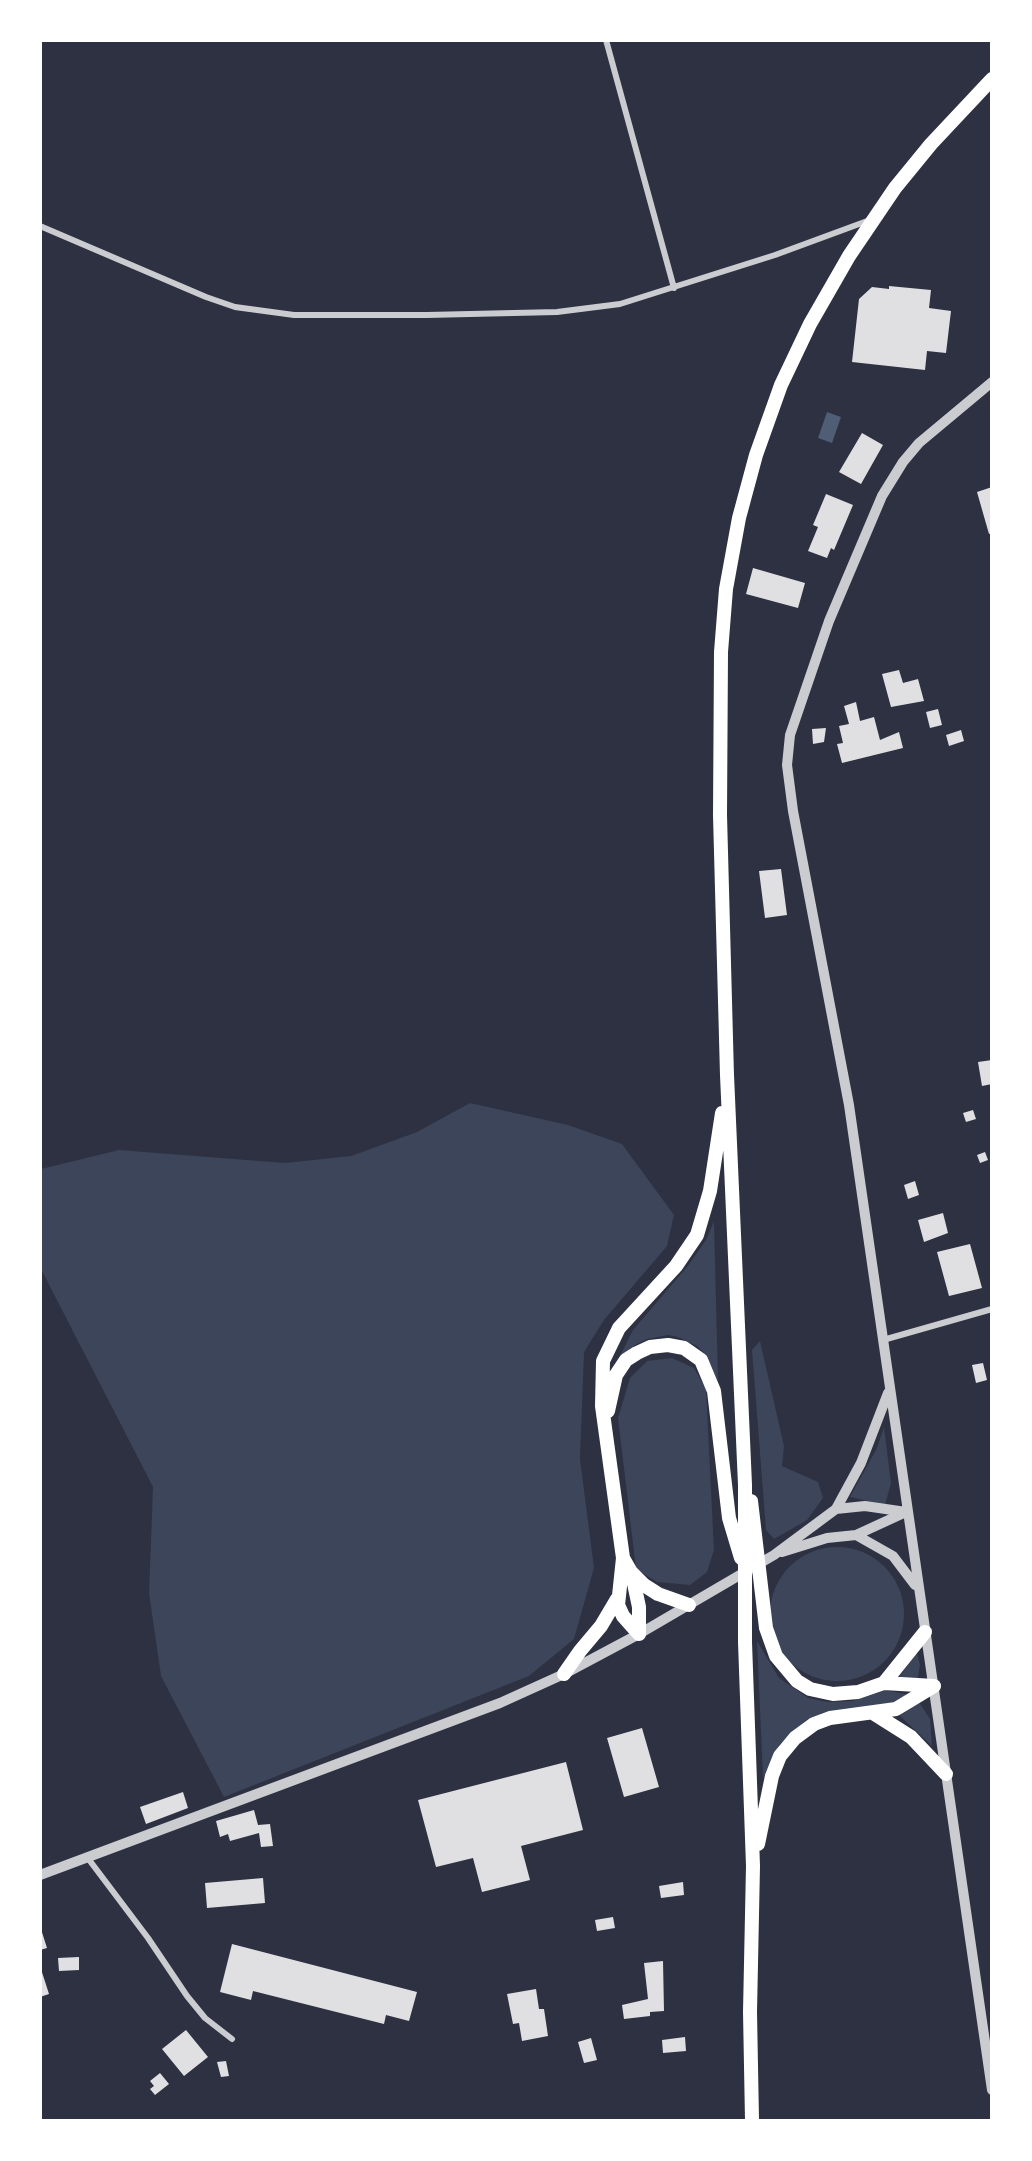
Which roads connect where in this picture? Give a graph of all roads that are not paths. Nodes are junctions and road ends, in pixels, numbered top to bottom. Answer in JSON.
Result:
{"nodes":[{"id":1,"x":606,"y":40,"type":"edge"},
{"id":2,"x":992,"y":79,"type":"edge"},
{"id":3,"x":873,"y":219,"type":"junction"},
{"id":4,"x":40,"y":226,"type":"edge"},
{"id":5,"x":674,"y":288,"type":"junction"},
{"id":6,"x":992,"y":382,"type":"edge"},
{"id":7,"x":727,"y":1075,"type":"junction"},
{"id":8,"x":992,"y":1309,"type":"edge"},
{"id":9,"x":883,"y":1340,"type":"junction"},
{"id":10,"x":889,"y":1390,"type":"junction"},
{"id":11,"x":606,"y":1422,"type":"junction"},
{"id":12,"x":745,"y":1485,"type":"junction"},
{"id":13,"x":836,"y":1509,"type":"junction"},
{"id":14,"x":906,"y":1512,"type":"junction"},
{"id":15,"x":856,"y":1534,"type":"junction"},
{"id":16,"x":774,"y":1555,"type":"junction"},
{"id":17,"x":622,"y":1558,"type":"junction"},
{"id":18,"x":744,"y":1564,"type":"junction"},
{"id":19,"x":631,"y":1572,"type":"junction"},
{"id":20,"x":919,"y":1592,"type":"junction"},
{"id":21,"x":617,"y":1599,"type":"junction"},
{"id":22,"x":695,"y":1602,"type":"junction"},
{"id":23,"x":925,"y":1632,"type":"junction"},
{"id":24,"x":639,"y":1634,"type":"junction"},
{"id":25,"x":564,"y":1674,"type":"junction"},
{"id":26,"x":884,"y":1683,"type":"junction"},
{"id":27,"x":934,"y":1686,"type":"junction"},
{"id":28,"x":873,"y":1713,"type":"junction"},
{"id":29,"x":946,"y":1774,"type":"junction"},
{"id":30,"x":87,"y":1857,"type":"junction"},
{"id":31,"x":753,"y":1866,"type":"junction"},
{"id":32,"x":40,"y":1875,"type":"edge"},
{"id":33,"x":232,"y":2039,"type":"dead end"},
{"id":34,"x":992,"y":2090,"type":"edge"},
{"id":35,"x":752,"y":2121,"type":"edge"}],
"edges":[{"from":1,"to":5,"type":"street"},
{"from":2,"to":3,"type":"main road"},
{"from":3,"to":5,"type":"street"},
{"from":3,"to":7,"type":"main road"},
{"from":4,"to":5,"type":"street"},
{"from":6,"to":9,"type":"street"},
{"from":7,"to":11,"type":"main road"},
{"from":7,"to":12,"type":"main road"},
{"from":8,"to":9,"type":"street"},
{"from":9,"to":10,"type":"street"},
{"from":10,"to":13,"type":"street"},
{"from":10,"to":14,"type":"street"},
{"from":11,"to":17,"type":"main road"},
{"from":11,"to":18,"type":"main road"},
{"from":12,"to":18,"type":"main road"},
{"from":12,"to":26,"type":"main road"},
{"from":13,"to":14,"type":"street"},
{"from":13,"to":16,"type":"street"},
{"from":14,"to":15,"type":"street"},
{"from":14,"to":20,"type":"street"},
{"from":15,"to":16,"type":"street"},
{"from":15,"to":20,"type":"street"},
{"from":16,"to":22,"type":"street"},
{"from":17,"to":19,"type":"main road"},
{"from":17,"to":21,"type":"main road"},
{"from":18,"to":31,"type":"main road"},
{"from":19,"to":22,"type":"main road"},
{"from":19,"to":24,"type":"main road"},
{"from":20,"to":23,"type":"street"},
{"from":21,"to":24,"type":"main road"},
{"from":21,"to":25,"type":"main road"},
{"from":22,"to":24,"type":"street"},
{"from":23,"to":26,"type":"main road"},
{"from":23,"to":27,"type":"street"},
{"from":24,"to":25,"type":"street"},
{"from":25,"to":30,"type":"street"},
{"from":26,"to":27,"type":"main road"},
{"from":27,"to":28,"type":"main road"},
{"from":27,"to":29,"type":"street"},
{"from":28,"to":29,"type":"main road"},
{"from":28,"to":31,"type":"main road"},
{"from":29,"to":34,"type":"street"},
{"from":30,"to":32,"type":"street"},
{"from":30,"to":33,"type":"street"},
{"from":31,"to":35,"type":"main road"}]}
